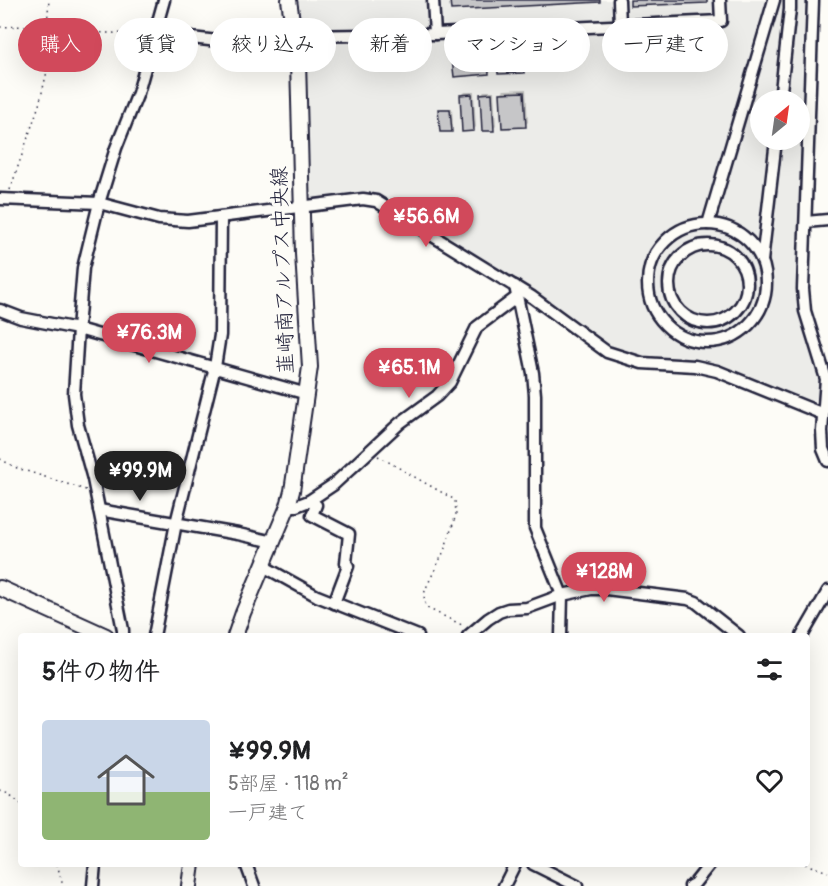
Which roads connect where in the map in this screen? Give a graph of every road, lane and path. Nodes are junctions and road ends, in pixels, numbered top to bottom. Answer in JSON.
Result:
{"nodes":[{"id":1,"x":48,"y":0,"type":"edge"},
{"id":2,"x":164,"y":0,"type":"edge"},
{"id":3,"x":289,"y":0,"type":"edge"},
{"id":4,"x":434,"y":0,"type":"edge"},
{"id":5,"x":619,"y":0,"type":"edge"},
{"id":6,"x":720,"y":0,"type":"edge"},
{"id":7,"x":768,"y":0,"type":"edge"},
{"id":8,"x":774,"y":0,"type":"edge"},
{"id":9,"x":790,"y":0,"type":"edge"},
{"id":10,"x":813,"y":0,"type":"edge"},
{"id":11,"x":770,"y":15,"type":"junction"},
{"id":12,"x":47,"y":18,"type":"edge"},
{"id":13,"x":159,"y":18,"type":"edge"},
{"id":14,"x":292,"y":18,"type":"edge"},
{"id":15,"x":620,"y":18,"type":"edge"},
{"id":16,"x":721,"y":18,"type":"edge"},
{"id":17,"x":18,"y":26,"type":"edge"},
{"id":18,"x":602,"y":26,"type":"edge"},
{"id":19,"x":0,"y":27,"type":"edge"},
{"id":20,"x":435,"y":34,"type":"junction"},
{"id":21,"x":336,"y":35,"type":"edge"},
{"id":22,"x":47,"y":72,"type":"edge"},
{"id":23,"x":144,"y":72,"type":"edge"},
{"id":24,"x":298,"y":72,"type":"edge"},
{"id":25,"x":781,"y":90,"type":"edge"},
{"id":26,"x":775,"y":150,"type":"edge"},
{"id":27,"x":3,"y":199,"type":"edge"},
{"id":28,"x":99,"y":203,"type":"junction"},
{"id":29,"x":301,"y":207,"type":"junction"},
{"id":30,"x":221,"y":217,"type":"junction"},
{"id":31,"x":828,"y":220,"type":"edge"},
{"id":32,"x":806,"y":222,"type":"junction"},
{"id":33,"x":708,"y":224,"type":"junction"},
{"id":34,"x":762,"y":261,"type":"junction"},
{"id":35,"x":671,"y":267,"type":"joint"},
{"id":36,"x":516,"y":291,"type":"junction"},
{"id":37,"x":0,"y":310,"type":"edge"},
{"id":38,"x":78,"y":329,"type":"junction"},
{"id":39,"x":215,"y":367,"type":"junction"},
{"id":40,"x":307,"y":394,"type":"junction"},
{"id":41,"x":823,"y":414,"type":"junction"},
{"id":42,"x":370,"y":451,"type":"junction"},
{"id":43,"x":0,"y":459,"type":"edge"},
{"id":44,"x":828,"y":461,"type":"edge"},
{"id":45,"x":96,"y":493,"type":"junction"},
{"id":46,"x":309,"y":501,"type":"junction"},
{"id":47,"x":288,"y":506,"type":"junction"},
{"id":48,"x":99,"y":510,"type":"junction"},
{"id":49,"x":176,"y":523,"type":"junction"},
{"id":50,"x":274,"y":542,"type":"junction"},
{"id":51,"x":263,"y":566,"type":"junction"},
{"id":52,"x":0,"y":588,"type":"edge"},
{"id":53,"x":828,"y":591,"type":"edge"},
{"id":54,"x":562,"y":595,"type":"junction"},
{"id":55,"x":334,"y":603,"type":"junction"},
{"id":56,"x":99,"y":633,"type":"edge"},
{"id":57,"x":123,"y":633,"type":"edge"},
{"id":58,"x":155,"y":633,"type":"edge"},
{"id":59,"x":236,"y":633,"type":"edge"},
{"id":60,"x":410,"y":633,"type":"edge"},
{"id":61,"x":470,"y":633,"type":"edge"},
{"id":62,"x":473,"y":633,"type":"edge"},
{"id":63,"x":561,"y":633,"type":"edge"},
{"id":64,"x":735,"y":633,"type":"edge"},
{"id":65,"x":804,"y":633,"type":"edge"},
{"id":66,"x":0,"y":791,"type":"edge"},
{"id":67,"x":18,"y":802,"type":"edge"},
{"id":68,"x":810,"y":866,"type":"edge"},
{"id":69,"x":58,"y":867,"type":"edge"},
{"id":70,"x":95,"y":867,"type":"edge"},
{"id":71,"x":192,"y":867,"type":"edge"},
{"id":72,"x":247,"y":867,"type":"edge"},
{"id":73,"x":514,"y":867,"type":"edge"},
{"id":74,"x":539,"y":867,"type":"edge"},
{"id":75,"x":708,"y":867,"type":"edge"},
{"id":76,"x":828,"y":872,"type":"edge"},
{"id":77,"x":63,"y":886,"type":"edge"},
{"id":78,"x":93,"y":886,"type":"edge"},
{"id":79,"x":189,"y":886,"type":"edge"},
{"id":80,"x":254,"y":886,"type":"edge"},
{"id":81,"x":504,"y":886,"type":"edge"},
{"id":82,"x":577,"y":886,"type":"edge"},
{"id":83,"x":690,"y":886,"type":"edge"}],
"edges":[{"from":1,"to":12,"type":"path"},
{"from":2,"to":13,"type":"street"},
{"from":3,"to":14,"type":"main road","name":"韮崎南アルプス中央線"},
{"from":4,"to":20,"type":"street"},
{"from":5,"to":15,"type":"street"},
{"from":6,"to":16,"type":"street"},
{"from":7,"to":11,"type":"street"},
{"from":8,"to":11,"type":"street"},
{"from":9,"to":25,"type":"street"},
{"from":10,"to":32,"type":"street"},
{"from":11,"to":33,"type":"street"},
{"from":17,"to":19,"type":"path"},
{"from":18,"to":20,"type":"street"},
{"from":20,"to":21,"type":"street"},
{"from":22,"to":27,"type":"path"},
{"from":23,"to":28,"type":"street"},
{"from":24,"to":29,"type":"main road","name":"韮崎南アルプス中央線"},
{"from":26,"to":34,"type":"street"},
{"from":27,"to":28,"type":"street"},
{"from":28,"to":30,"type":"street"},
{"from":28,"to":38,"type":"street"},
{"from":29,"to":30,"type":"street"},
{"from":29,"to":36,"type":"street"},
{"from":29,"to":40,"type":"main road","name":"韮崎南アルプス中央線"},
{"from":30,"to":39,"type":"street"},
{"from":31,"to":32,"type":"street"},
{"from":32,"to":41,"type":"street"},
{"from":33,"to":34,"type":"street"},
{"from":33,"to":34,"type":"street"},
{"from":35,"to":35,"type":"street"},
{"from":36,"to":41,"type":"street"},
{"from":36,"to":42,"type":"street"},
{"from":36,"to":54,"type":"street"},
{"from":37,"to":38,"type":"street"},
{"from":38,"to":39,"type":"street"},
{"from":38,"to":45,"type":"street"},
{"from":39,"to":40,"type":"street"},
{"from":39,"to":49,"type":"street"},
{"from":40,"to":47,"type":"main road","name":"韮崎南アルプス中央線"},
{"from":41,"to":44,"type":"street"},
{"from":42,"to":46,"type":"street"},
{"from":42,"to":61,"type":"path"},
{"from":43,"to":45,"type":"path"},
{"from":45,"to":48,"type":"street"},
{"from":46,"to":47,"type":"street"},
{"from":46,"to":55,"type":"street"},
{"from":47,"to":50,"type":"main road","name":"韮崎南アルプス中央線"},
{"from":48,"to":49,"type":"street"},
{"from":48,"to":57,"type":"street"},
{"from":49,"to":50,"type":"street"},
{"from":49,"to":58,"type":"street"},
{"from":50,"to":51,"type":"main road","name":"韮崎南アルプス中央線"},
{"from":51,"to":55,"type":"street"},
{"from":51,"to":59,"type":"main road","name":"韮崎南アルプス中央線"},
{"from":52,"to":56,"type":"main road"},
{"from":53,"to":65,"type":"street"},
{"from":54,"to":62,"type":"street"},
{"from":54,"to":63,"type":"street"},
{"from":54,"to":64,"type":"street"},
{"from":55,"to":60,"type":"street"},
{"from":66,"to":67,"type":"path"},
{"from":68,"to":76,"type":"path"},
{"from":69,"to":77,"type":"path"},
{"from":70,"to":78,"type":"street"},
{"from":71,"to":79,"type":"main road"},
{"from":72,"to":80,"type":"street"},
{"from":73,"to":81,"type":"street"},
{"from":74,"to":82,"type":"street"},
{"from":75,"to":83,"type":"street"}]}
